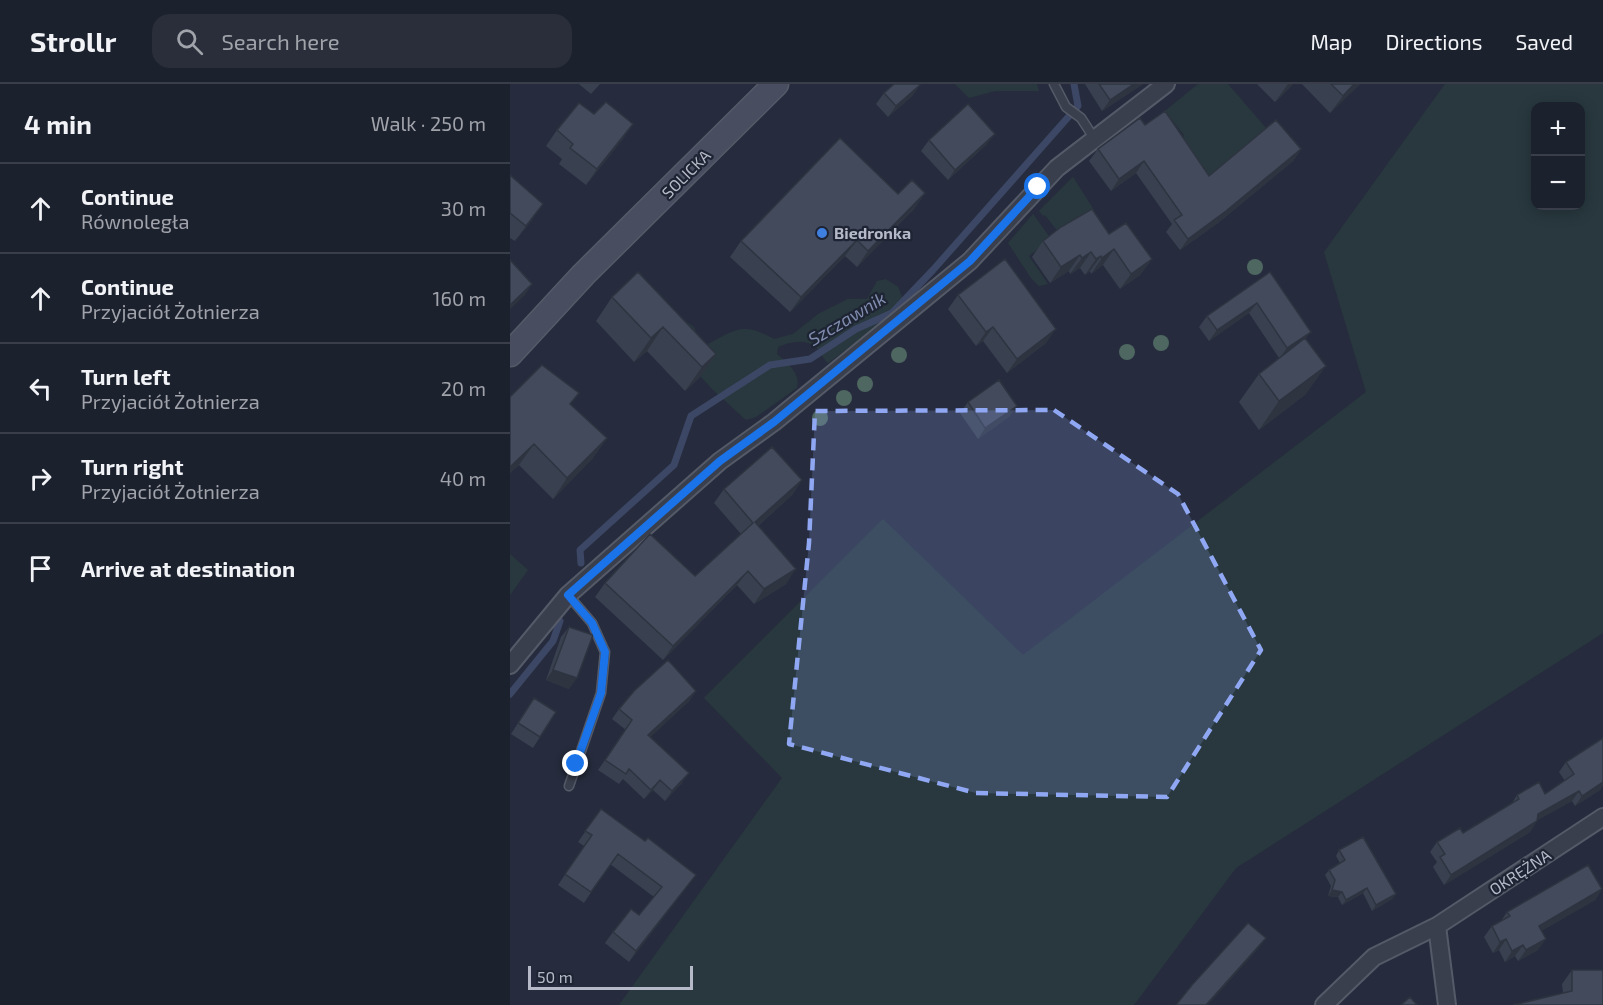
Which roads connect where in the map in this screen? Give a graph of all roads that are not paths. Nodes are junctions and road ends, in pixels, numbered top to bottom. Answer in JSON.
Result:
{"nodes":[{"id":1,"x":776,"y":84,"type":"edge"},
{"id":2,"x":1054,"y":84,"type":"edge"},
{"id":3,"x":1166,"y":84,"type":"edge"},
{"id":4,"x":1094,"y":138,"type":"junction"},
{"id":5,"x":510,"y":354,"type":"edge"},
{"id":6,"x":568,"y":595,"type":"junction"},
{"id":7,"x":510,"y":664,"type":"edge"},
{"id":8,"x":568,"y":786,"type":"dead end"},
{"id":9,"x":1603,"y":817,"type":"edge"},
{"id":10,"x":1437,"y":926,"type":"junction"},
{"id":11,"x":1324,"y":1005,"type":"edge"},
{"id":12,"x":1447,"y":1005,"type":"edge"}],
"edges":[{"from":1,"to":5,"type":"street","name":"SOLICKA"},
{"from":2,"to":4,"type":"lane"},
{"from":3,"to":4,"type":"street"},
{"from":4,"to":6,"type":"street"},
{"from":6,"to":7,"type":"street"},
{"from":6,"to":8,"type":"lane"},
{"from":9,"to":10,"type":"street","name":"OKRĘŻNA"},
{"from":10,"to":11,"type":"street","name":"OKRĘŻNA"},
{"from":10,"to":12,"type":"street"}]}
